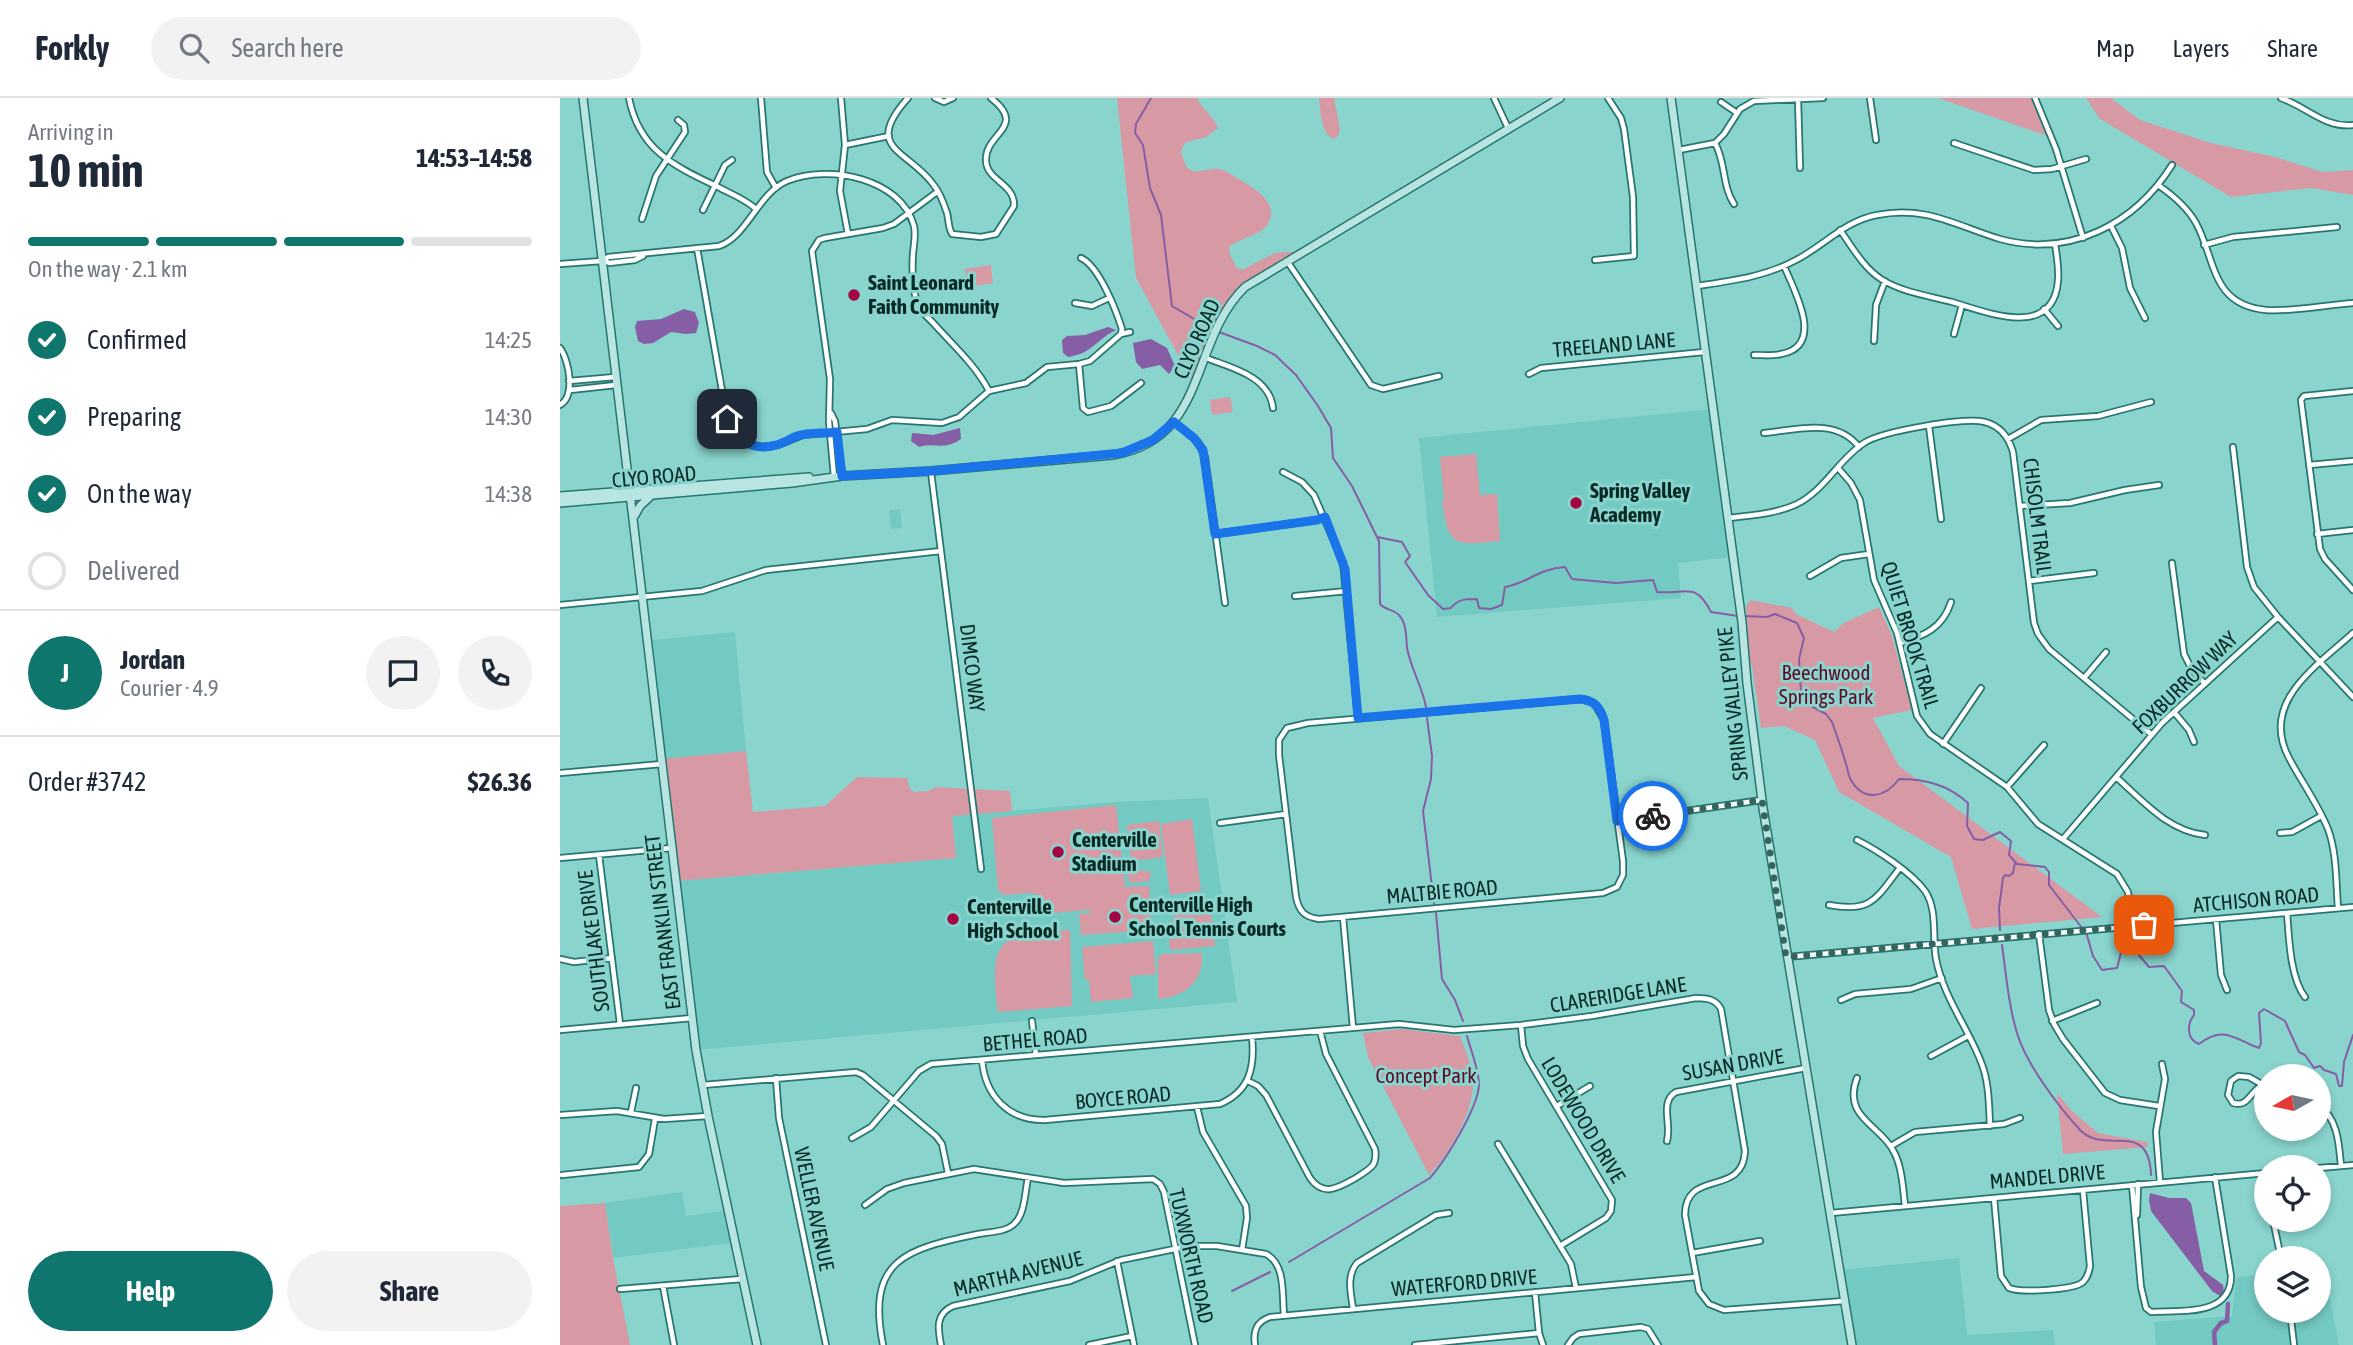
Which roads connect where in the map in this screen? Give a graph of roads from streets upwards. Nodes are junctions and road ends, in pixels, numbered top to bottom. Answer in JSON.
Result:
{"nodes":[{"id":1,"x":583,"y":98,"type":"edge"},
{"id":2,"x":629,"y":98,"type":"edge"},
{"id":3,"x":761,"y":98,"type":"edge"},
{"id":4,"x":841,"y":98,"type":"edge"},
{"id":5,"x":908,"y":98,"type":"edge"},
{"id":6,"x":935,"y":98,"type":"edge"},
{"id":7,"x":953,"y":98,"type":"edge"},
{"id":8,"x":991,"y":98,"type":"edge"},
{"id":9,"x":1494,"y":98,"type":"edge"},
{"id":10,"x":1560,"y":98,"type":"edge"},
{"id":11,"x":1608,"y":98,"type":"edge"},
{"id":12,"x":1671,"y":98,"type":"edge"},
{"id":13,"x":1823,"y":98,"type":"edge"},
{"id":14,"x":1870,"y":98,"type":"edge"},
{"id":15,"x":2035,"y":98,"type":"edge"},
{"id":16,"x":2281,"y":98,"type":"edge"},
{"id":17,"x":1798,"y":99,"type":"edge"},
{"id":18,"x":2291,"y":99,"type":"edge"},
{"id":19,"x":1721,"y":102,"type":"dead end"},
{"id":20,"x":1737,"y":113,"type":"junction"},
{"id":21,"x":678,"y":120,"type":"dead end"},
{"id":22,"x":2353,"y":125,"type":"edge"},
{"id":23,"x":1508,"y":129,"type":"junction"},
{"id":24,"x":889,"y":136,"type":"junction"},
{"id":25,"x":1875,"y":140,"type":"dead end"},
{"id":26,"x":1715,"y":143,"type":"junction"},
{"id":27,"x":1954,"y":143,"type":"dead end"},
{"id":28,"x":845,"y":145,"type":"junction"},
{"id":29,"x":1678,"y":150,"type":"junction"},
{"id":30,"x":2086,"y":159,"type":"dead end"},
{"id":31,"x":732,"y":160,"type":"dead end"},
{"id":32,"x":667,"y":162,"type":"junction"},
{"id":33,"x":2172,"y":165,"type":"dead end"},
{"id":34,"x":2061,"y":166,"type":"junction"},
{"id":35,"x":1800,"y":168,"type":"dead end"},
{"id":36,"x":843,"y":175,"type":"junction"},
{"id":37,"x":2158,"y":185,"type":"junction"},
{"id":38,"x":715,"y":186,"type":"junction"},
{"id":39,"x":776,"y":188,"type":"junction"},
{"id":40,"x":937,"y":192,"type":"junction"},
{"id":41,"x":1734,"y":204,"type":"dead end"},
{"id":42,"x":756,"y":209,"type":"junction"},
{"id":43,"x":703,"y":210,"type":"dead end"},
{"id":44,"x":908,"y":213,"type":"junction"},
{"id":45,"x":642,"y":219,"type":"dead end"},
{"id":46,"x":2111,"y":226,"type":"junction"},
{"id":47,"x":2337,"y":227,"type":"dead end"},
{"id":48,"x":1840,"y":230,"type":"junction"},
{"id":49,"x":848,"y":234,"type":"junction"},
{"id":50,"x":2083,"y":238,"type":"junction"},
{"id":51,"x":2055,"y":244,"type":"junction"},
{"id":52,"x":2204,"y":245,"type":"junction"},
{"id":53,"x":697,"y":248,"type":"junction"},
{"id":54,"x":1080,"y":258,"type":"dead end"},
{"id":55,"x":1595,"y":260,"type":"dead end"},
{"id":56,"x":604,"y":261,"type":"junction"},
{"id":57,"x":1287,"y":261,"type":"junction"},
{"id":58,"x":560,"y":264,"type":"edge"},
{"id":59,"x":1784,"y":266,"type":"junction"},
{"id":60,"x":1885,"y":281,"type":"junction"},
{"id":61,"x":1696,"y":286,"type":"junction"},
{"id":62,"x":1109,"y":298,"type":"junction"},
{"id":63,"x":1075,"y":303,"type":"dead end"},
{"id":64,"x":2353,"y":303,"type":"edge"},
{"id":65,"x":1962,"y":305,"type":"junction"},
{"id":66,"x":2044,"y":309,"type":"junction"},
{"id":67,"x":2145,"y":318,"type":"dead end"},
{"id":68,"x":2059,"y":326,"type":"dead end"},
{"id":69,"x":1130,"y":332,"type":"dead end"},
{"id":70,"x":1121,"y":334,"type":"junction"},
{"id":71,"x":1954,"y":334,"type":"dead end"},
{"id":72,"x":1874,"y":341,"type":"dead end"},
{"id":73,"x":560,"y":348,"type":"edge"},
{"id":74,"x":1704,"y":352,"type":"junction"},
{"id":75,"x":1207,"y":354,"type":"junction"},
{"id":76,"x":1754,"y":355,"type":"dead end"},
{"id":77,"x":1079,"y":364,"type":"junction"},
{"id":78,"x":1529,"y":374,"type":"dead end"},
{"id":79,"x":1439,"y":376,"type":"dead end"},
{"id":80,"x":615,"y":381,"type":"junction"},
{"id":81,"x":569,"y":382,"type":"junction"},
{"id":82,"x":1141,"y":383,"type":"dead end"},
{"id":83,"x":569,"y":390,"type":"junction"},
{"id":84,"x":989,"y":391,"type":"junction"},
{"id":85,"x":2353,"y":391,"type":"edge"},
{"id":86,"x":2151,"y":402,"type":"dead end"},
{"id":87,"x":560,"y":405,"type":"edge"},
{"id":88,"x":1273,"y":408,"type":"dead end"},
{"id":89,"x":831,"y":412,"type":"junction"},
{"id":90,"x":1174,"y":422,"type":"junction"},
{"id":91,"x":1929,"y":426,"type":"junction"},
{"id":92,"x":837,"y":432,"type":"junction"},
{"id":93,"x":830,"y":433,"type":"junction"},
{"id":94,"x":1764,"y":433,"type":"dead end"},
{"id":95,"x":2008,"y":439,"type":"junction"},
{"id":96,"x":1859,"y":447,"type":"junction"},
{"id":97,"x":2233,"y":447,"type":"dead end"},
{"id":98,"x":2353,"y":461,"type":"edge"},
{"id":99,"x":2309,"y":465,"type":"junction"},
{"id":100,"x":1838,"y":468,"type":"junction"},
{"id":101,"x":931,"y":471,"type":"junction"},
{"id":102,"x":1283,"y":472,"type":"dead end"},
{"id":103,"x":838,"y":476,"type":"junction"},
{"id":104,"x":2159,"y":485,"type":"dead end"},
{"id":105,"x":631,"y":493,"type":"junction"},
{"id":106,"x":652,"y":495,"type":"junction"},
{"id":107,"x":560,"y":496,"type":"edge"},
{"id":108,"x":560,"y":503,"type":"edge"},
{"id":109,"x":2020,"y":506,"type":"junction"},
{"id":110,"x":1325,"y":517,"type":"junction"},
{"id":111,"x":1728,"y":519,"type":"junction"},
{"id":112,"x":1941,"y":519,"type":"dead end"},
{"id":113,"x":634,"y":520,"type":"junction"},
{"id":114,"x":2353,"y":530,"type":"edge"},
{"id":115,"x":1215,"y":534,"type":"junction"},
{"id":116,"x":2317,"y":534,"type":"junction"},
{"id":117,"x":941,"y":551,"type":"junction"},
{"id":118,"x":1869,"y":554,"type":"junction"},
{"id":119,"x":2172,"y":564,"type":"dead end"},
{"id":120,"x":2094,"y":573,"type":"dead end"},
{"id":121,"x":1810,"y":576,"type":"dead end"},
{"id":122,"x":2029,"y":581,"type":"junction"},
{"id":123,"x":2353,"y":590,"type":"edge"},
{"id":124,"x":1347,"y":591,"type":"junction"},
{"id":125,"x":1295,"y":596,"type":"dead end"},
{"id":126,"x":643,"y":597,"type":"junction"},
{"id":127,"x":1951,"y":602,"type":"dead end"},
{"id":128,"x":1224,"y":603,"type":"dead end"},
{"id":129,"x":560,"y":605,"type":"edge"},
{"id":130,"x":2278,"y":617,"type":"junction"},
{"id":131,"x":2353,"y":633,"type":"edge"},
{"id":132,"x":1900,"y":643,"type":"junction"},
{"id":133,"x":2105,"y":652,"type":"dead end"},
{"id":134,"x":2320,"y":663,"type":"junction"},
{"id":135,"x":2084,"y":678,"type":"junction"},
{"id":136,"x":2205,"y":684,"type":"junction"},
{"id":137,"x":1981,"y":688,"type":"dead end"},
{"id":138,"x":2353,"y":697,"type":"edge"},
{"id":139,"x":2174,"y":712,"type":"junction"},
{"id":140,"x":1358,"y":718,"type":"junction"},
{"id":141,"x":2152,"y":735,"type":"junction"},
{"id":142,"x":2194,"y":742,"type":"dead end"},
{"id":143,"x":1943,"y":744,"type":"junction"},
{"id":144,"x":2044,"y":745,"type":"dead end"},
{"id":145,"x":662,"y":764,"type":"junction"},
{"id":146,"x":560,"y":773,"type":"edge"},
{"id":147,"x":2116,"y":777,"type":"junction"},
{"id":148,"x":2007,"y":787,"type":"junction"},
{"id":149,"x":1762,"y":800,"type":"junction"},
{"id":150,"x":1286,"y":814,"type":"junction"},
{"id":151,"x":2321,"y":816,"type":"junction"},
{"id":152,"x":1617,"y":821,"type":"junction"},
{"id":153,"x":1220,"y":823,"type":"dead end"},
{"id":154,"x":2280,"y":833,"type":"dead end"},
{"id":155,"x":2205,"y":835,"type":"dead end"},
{"id":156,"x":1857,"y":839,"type":"dead end"},
{"id":157,"x":2063,"y":839,"type":"junction"},
{"id":158,"x":672,"y":848,"type":"junction"},
{"id":159,"x":599,"y":855,"type":"junction"},
{"id":160,"x":560,"y":858,"type":"edge"},
{"id":161,"x":981,"y":869,"type":"dead end"},
{"id":162,"x":1899,"y":869,"type":"junction"},
{"id":163,"x":1829,"y":905,"type":"dead end"},
{"id":164,"x":2353,"y":907,"type":"edge"},
{"id":165,"x":2338,"y":908,"type":"junction"},
{"id":166,"x":2287,"y":913,"type":"junction"},
{"id":167,"x":1343,"y":917,"type":"junction"},
{"id":168,"x":2216,"y":919,"type":"junction"},
{"id":169,"x":2132,"y":926,"type":"junction"},
{"id":170,"x":2039,"y":934,"type":"junction"},
{"id":171,"x":1934,"y":943,"type":"junction"},
{"id":172,"x":1786,"y":957,"type":"junction"},
{"id":173,"x":612,"y":958,"type":"junction"},
{"id":174,"x":560,"y":959,"type":"edge"},
{"id":175,"x":1942,"y":978,"type":"junction"},
{"id":176,"x":2227,"y":990,"type":"dead end"},
{"id":177,"x":2305,"y":997,"type":"dead end"},
{"id":178,"x":1841,"y":1000,"type":"dead end"},
{"id":179,"x":2097,"y":1003,"type":"dead end"},
{"id":180,"x":693,"y":1017,"type":"junction"},
{"id":181,"x":1032,"y":1021,"type":"dead end"},
{"id":182,"x":2052,"y":1021,"type":"junction"},
{"id":183,"x":620,"y":1024,"type":"junction"},
{"id":184,"x":1521,"y":1025,"type":"junction"},
{"id":185,"x":1353,"y":1028,"type":"junction"},
{"id":186,"x":560,"y":1030,"type":"edge"},
{"id":187,"x":1320,"y":1031,"type":"junction"},
{"id":188,"x":1968,"y":1036,"type":"junction"},
{"id":189,"x":1252,"y":1037,"type":"junction"},
{"id":190,"x":1036,"y":1055,"type":"junction"},
{"id":191,"x":1931,"y":1056,"type":"dead end"},
{"id":192,"x":982,"y":1060,"type":"junction"},
{"id":193,"x":2162,"y":1064,"type":"dead end"},
{"id":194,"x":1806,"y":1068,"type":"junction"},
{"id":195,"x":1857,"y":1077,"type":"dead end"},
{"id":196,"x":776,"y":1078,"type":"junction"},
{"id":197,"x":1248,"y":1081,"type":"junction"},
{"id":198,"x":1733,"y":1081,"type":"junction"},
{"id":199,"x":703,"y":1085,"type":"junction"},
{"id":200,"x":1590,"y":1086,"type":"dead end"},
{"id":201,"x":2264,"y":1086,"type":"edge"},
{"id":202,"x":636,"y":1088,"type":"dead end"},
{"id":203,"x":894,"y":1100,"type":"junction"},
{"id":204,"x":1557,"y":1106,"type":"junction"},
{"id":205,"x":2159,"y":1106,"type":"junction"},
{"id":206,"x":1197,"y":1107,"type":"junction"},
{"id":207,"x":631,"y":1112,"type":"junction"},
{"id":208,"x":560,"y":1115,"type":"edge"},
{"id":209,"x":708,"y":1116,"type":"junction"},
{"id":210,"x":2020,"y":1118,"type":"dead end"},
{"id":211,"x":2331,"y":1118,"type":"edge"},
{"id":212,"x":655,"y":1119,"type":"junction"},
{"id":213,"x":1990,"y":1126,"type":"junction"},
{"id":214,"x":852,"y":1138,"type":"dead end"},
{"id":215,"x":1667,"y":1140,"type":"dead end"},
{"id":216,"x":1499,"y":1144,"type":"dead end"},
{"id":217,"x":1891,"y":1146,"type":"junction"},
{"id":218,"x":2353,"y":1165,"type":"edge"},
{"id":219,"x":2341,"y":1166,"type":"junction"},
{"id":220,"x":2331,"y":1167,"type":"edge"},
{"id":221,"x":948,"y":1173,"type":"junction"},
{"id":222,"x":2254,"y":1174,"type":"edge"},
{"id":223,"x":562,"y":1175,"type":"dead end"},
{"id":224,"x":2215,"y":1177,"type":"junction"},
{"id":225,"x":1028,"y":1178,"type":"junction"},
{"id":226,"x":2160,"y":1182,"type":"junction"},
{"id":227,"x":2135,"y":1185,"type":"junction"},
{"id":228,"x":2083,"y":1190,"type":"junction"},
{"id":229,"x":1994,"y":1198,"type":"junction"},
{"id":230,"x":865,"y":1205,"type":"dead end"},
{"id":231,"x":1905,"y":1206,"type":"junction"},
{"id":232,"x":1449,"y":1213,"type":"dead end"},
{"id":233,"x":1831,"y":1213,"type":"junction"},
{"id":234,"x":1760,"y":1241,"type":"dead end"},
{"id":235,"x":1560,"y":1246,"type":"junction"},
{"id":236,"x":1176,"y":1249,"type":"junction"},
{"id":237,"x":1242,"y":1250,"type":"junction"},
{"id":238,"x":1692,"y":1253,"type":"junction"},
{"id":239,"x":1117,"y":1261,"type":"junction"},
{"id":240,"x":1696,"y":1277,"type":"junction"},
{"id":241,"x":743,"y":1279,"type":"junction"},
{"id":242,"x":663,"y":1286,"type":"junction"},
{"id":243,"x":1576,"y":1288,"type":"junction"},
{"id":244,"x":620,"y":1289,"type":"dead end"},
{"id":245,"x":1535,"y":1292,"type":"junction"},
{"id":246,"x":1845,"y":1301,"type":"junction"},
{"id":247,"x":1353,"y":1309,"type":"junction"},
{"id":248,"x":1284,"y":1315,"type":"junction"},
{"id":249,"x":2291,"y":1323,"type":"edge"},
{"id":250,"x":1539,"y":1333,"type":"junction"},
{"id":251,"x":1132,"y":1336,"type":"junction"},
{"id":252,"x":674,"y":1345,"type":"edge"},
{"id":253,"x":757,"y":1345,"type":"edge"},
{"id":254,"x":826,"y":1345,"type":"edge"},
{"id":255,"x":883,"y":1345,"type":"edge"},
{"id":256,"x":941,"y":1345,"type":"edge"},
{"id":257,"x":1089,"y":1345,"type":"edge"},
{"id":258,"x":1134,"y":1345,"type":"edge"},
{"id":259,"x":1195,"y":1345,"type":"edge"},
{"id":260,"x":1255,"y":1345,"type":"edge"},
{"id":261,"x":1415,"y":1345,"type":"edge"},
{"id":262,"x":1543,"y":1345,"type":"edge"},
{"id":263,"x":1568,"y":1345,"type":"edge"},
{"id":264,"x":1658,"y":1345,"type":"edge"},
{"id":265,"x":1852,"y":1345,"type":"edge"},
{"id":266,"x":2294,"y":1345,"type":"edge"}],
"edges":[{"from":1,"to":56,"type":"street","name":"EAST FRANKLIN STREET"},
{"from":2,"to":32,"type":"street"},
{"from":3,"to":39,"type":"street"},
{"from":4,"to":28,"type":"street"},
{"from":5,"to":24,"type":"street"},
{"from":6,"to":7,"type":"street"},
{"from":8,"to":40,"type":"street"},
{"from":9,"to":23,"type":"street"},
{"from":10,"to":23,"type":"street","name":"CLYO ROAD"},
{"from":11,"to":55,"type":"street"},
{"from":12,"to":29,"type":"street","name":"SPRING VALLEY PIKE"},
{"from":13,"to":17,"type":"street"},
{"from":14,"to":25,"type":"street"},
{"from":15,"to":34,"type":"street"},
{"from":16,"to":18,"type":"street"},
{"from":17,"to":20,"type":"street"},
{"from":17,"to":35,"type":"street"},
{"from":18,"to":22,"type":"street"},
{"from":19,"to":20,"type":"street"},
{"from":20,"to":26,"type":"street"},
{"from":21,"to":32,"type":"street"},
{"from":23,"to":57,"type":"street","name":"CLYO ROAD"},
{"from":24,"to":28,"type":"street"},
{"from":24,"to":40,"type":"street"},
{"from":26,"to":29,"type":"street"},
{"from":26,"to":41,"type":"street"},
{"from":27,"to":34,"type":"street"},
{"from":28,"to":36,"type":"street"},
{"from":29,"to":61,"type":"street","name":"SPRING VALLEY PIKE"},
{"from":30,"to":34,"type":"street"},
{"from":31,"to":38,"type":"street"},
{"from":32,"to":38,"type":"street"},
{"from":32,"to":45,"type":"street"},
{"from":33,"to":37,"type":"street"},
{"from":34,"to":50,"type":"street"},
{"from":36,"to":39,"type":"street"},
{"from":36,"to":44,"type":"street"},
{"from":36,"to":49,"type":"street"},
{"from":37,"to":46,"type":"street"},
{"from":37,"to":52,"type":"street"},
{"from":38,"to":42,"type":"street"},
{"from":38,"to":43,"type":"street"},
{"from":39,"to":42,"type":"street"},
{"from":40,"to":44,"type":"street"},
{"from":42,"to":53,"type":"street"},
{"from":44,"to":49,"type":"street"},
{"from":44,"to":84,"type":"street"},
{"from":46,"to":50,"type":"street"},
{"from":46,"to":67,"type":"street"},
{"from":47,"to":52,"type":"street"},
{"from":48,"to":51,"type":"street"},
{"from":48,"to":59,"type":"street"},
{"from":48,"to":60,"type":"street"},
{"from":49,"to":89,"type":"street"},
{"from":50,"to":51,"type":"street"},
{"from":51,"to":66,"type":"street"},
{"from":52,"to":64,"type":"street"},
{"from":53,"to":56,"type":"street"},
{"from":53,"to":93,"type":"street"},
{"from":54,"to":62,"type":"street"},
{"from":56,"to":58,"type":"street"},
{"from":56,"to":80,"type":"street","name":"EAST FRANKLIN STREET"},
{"from":57,"to":75,"type":"street","name":"CLYO ROAD"},
{"from":57,"to":79,"type":"street"},
{"from":59,"to":61,"type":"street"},
{"from":59,"to":76,"type":"street"},
{"from":60,"to":65,"type":"street"},
{"from":60,"to":72,"type":"street"},
{"from":61,"to":74,"type":"street","name":"SPRING VALLEY PIKE"},
{"from":62,"to":63,"type":"street"},
{"from":62,"to":70,"type":"street"},
{"from":65,"to":66,"type":"street"},
{"from":65,"to":71,"type":"street"},
{"from":66,"to":68,"type":"street"},
{"from":69,"to":70,"type":"street"},
{"from":70,"to":77,"type":"street"},
{"from":73,"to":81,"type":"street"},
{"from":74,"to":78,"type":"street","name":"TREELAND LANE"},
{"from":74,"to":111,"type":"street","name":"SPRING VALLEY PIKE"},
{"from":75,"to":88,"type":"street"},
{"from":75,"to":90,"type":"street","name":"CLYO ROAD"},
{"from":77,"to":82,"type":"street"},
{"from":77,"to":84,"type":"street"},
{"from":80,"to":81,"type":"street"},
{"from":80,"to":83,"type":"street"},
{"from":80,"to":105,"type":"street","name":"EAST FRANKLIN STREET"},
{"from":81,"to":83,"type":"street"},
{"from":83,"to":87,"type":"street"},
{"from":84,"to":92,"type":"street"},
{"from":85,"to":99,"type":"street"},
{"from":86,"to":95,"type":"street"},
{"from":89,"to":92,"type":"street"},
{"from":89,"to":93,"type":"street"},
{"from":90,"to":101,"type":"street","name":"CLYO ROAD"},
{"from":90,"to":115,"type":"street"},
{"from":91,"to":95,"type":"street","name":"CHISOLM TRAIL"},
{"from":91,"to":96,"type":"street","name":"CHISOLM TRAIL"},
{"from":91,"to":112,"type":"street"},
{"from":92,"to":93,"type":"street"},
{"from":92,"to":103,"type":"street"},
{"from":93,"to":103,"type":"street"},
{"from":94,"to":96,"type":"street"},
{"from":95,"to":109,"type":"street","name":"CHISOLM TRAIL"},
{"from":96,"to":100,"type":"street","name":"CHISOLM TRAIL"},
{"from":97,"to":130,"type":"street"},
{"from":98,"to":99,"type":"street"},
{"from":99,"to":116,"type":"street"},
{"from":100,"to":111,"type":"street","name":"CHISOLM TRAIL"},
{"from":100,"to":118,"type":"street","name":"QUIET BROOK TRAIL"},
{"from":101,"to":103,"type":"street","name":"CLYO ROAD"},
{"from":101,"to":117,"type":"street","name":"DIMCO WAY"},
{"from":102,"to":110,"type":"street"},
{"from":103,"to":105,"type":"street","name":"CLYO ROAD"},
{"from":103,"to":106,"type":"street","name":"CLYO ROAD"},
{"from":104,"to":109,"type":"street"},
{"from":105,"to":106,"type":"street","name":"CLYO ROAD"},
{"from":105,"to":107,"type":"street","name":"CLYO ROAD"},
{"from":105,"to":108,"type":"street","name":"CLYO ROAD"},
{"from":105,"to":113,"type":"street","name":"EAST FRANKLIN STREET"},
{"from":106,"to":113,"type":"street"},
{"from":109,"to":122,"type":"street","name":"CHISOLM TRAIL"},
{"from":110,"to":115,"type":"street"},
{"from":110,"to":124,"type":"street"},
{"from":111,"to":149,"type":"street","name":"SPRING VALLEY PIKE"},
{"from":113,"to":126,"type":"street","name":"EAST FRANKLIN STREET"},
{"from":114,"to":116,"type":"street"},
{"from":115,"to":128,"type":"street"},
{"from":116,"to":123,"type":"street"},
{"from":117,"to":126,"type":"street"},
{"from":117,"to":161,"type":"street","name":"DIMCO WAY"},
{"from":118,"to":121,"type":"street"},
{"from":118,"to":132,"type":"street","name":"QUIET BROOK TRAIL"},
{"from":119,"to":136,"type":"street"},
{"from":120,"to":122,"type":"street"},
{"from":122,"to":135,"type":"street","name":"CHISOLM TRAIL"},
{"from":124,"to":125,"type":"street"},
{"from":124,"to":140,"type":"street"},
{"from":126,"to":129,"type":"street"},
{"from":126,"to":145,"type":"street","name":"EAST FRANKLIN STREET"},
{"from":127,"to":132,"type":"street"},
{"from":130,"to":134,"type":"street"},
{"from":130,"to":136,"type":"street","name":"FOXBURROW WAY"},
{"from":131,"to":134,"type":"street"},
{"from":132,"to":143,"type":"street","name":"QUIET BROOK TRAIL"},
{"from":133,"to":135,"type":"street"},
{"from":134,"to":138,"type":"street"},
{"from":134,"to":151,"type":"street"},
{"from":135,"to":141,"type":"street","name":"CHISOLM TRAIL"},
{"from":136,"to":139,"type":"street","name":"FOXBURROW WAY"},
{"from":137,"to":143,"type":"street"},
{"from":139,"to":141,"type":"street","name":"FOXBURROW WAY"},
{"from":139,"to":142,"type":"street"},
{"from":140,"to":150,"type":"street"},
{"from":140,"to":152,"type":"street","name":"MALTBIE ROAD"},
{"from":141,"to":147,"type":"street","name":"FOXBURROW WAY"},
{"from":143,"to":148,"type":"street","name":"QUIET BROOK TRAIL"},
{"from":144,"to":148,"type":"street"},
{"from":145,"to":146,"type":"street"},
{"from":145,"to":158,"type":"street","name":"EAST FRANKLIN STREET"},
{"from":147,"to":155,"type":"street"},
{"from":147,"to":157,"type":"street","name":"FOXBURROW WAY"},
{"from":148,"to":157,"type":"street","name":"QUIET BROOK TRAIL"},
{"from":149,"to":152,"type":"street"},
{"from":149,"to":172,"type":"street","name":"SPRING VALLEY PIKE"},
{"from":150,"to":153,"type":"street"},
{"from":150,"to":167,"type":"street","name":"MALTBIE ROAD"},
{"from":151,"to":154,"type":"street"},
{"from":151,"to":165,"type":"street"},
{"from":152,"to":167,"type":"street","name":"MALTBIE ROAD"},
{"from":156,"to":162,"type":"street"},
{"from":157,"to":169,"type":"street","name":"QUIET BROOK TRAIL"},
{"from":158,"to":159,"type":"street"},
{"from":158,"to":180,"type":"street","name":"EAST FRANKLIN STREET"},
{"from":159,"to":160,"type":"street"},
{"from":159,"to":173,"type":"street","name":"SOUTHLAKE DRIVE"},
{"from":162,"to":163,"type":"street"},
{"from":162,"to":171,"type":"street"},
{"from":164,"to":165,"type":"street","name":"ATCHISON ROAD"},
{"from":165,"to":166,"type":"street","name":"ATCHISON ROAD"},
{"from":166,"to":168,"type":"street","name":"ATCHISON ROAD"},
{"from":166,"to":177,"type":"street"},
{"from":167,"to":185,"type":"street"},
{"from":168,"to":169,"type":"street","name":"ATCHISON ROAD"},
{"from":168,"to":176,"type":"street"},
{"from":169,"to":170,"type":"street","name":"ATCHISON ROAD"},
{"from":170,"to":171,"type":"street","name":"ATCHISON ROAD"},
{"from":170,"to":182,"type":"street"},
{"from":171,"to":172,"type":"street","name":"ATCHISON ROAD"},
{"from":171,"to":175,"type":"street"},
{"from":172,"to":194,"type":"street","name":"SPRING VALLEY PIKE"},
{"from":173,"to":174,"type":"street"},
{"from":173,"to":183,"type":"street","name":"SOUTHLAKE DRIVE"},
{"from":175,"to":178,"type":"street"},
{"from":175,"to":188,"type":"street"},
{"from":179,"to":182,"type":"street"},
{"from":180,"to":183,"type":"street"},
{"from":180,"to":199,"type":"street","name":"EAST FRANKLIN STREET"},
{"from":181,"to":190,"type":"street"},
{"from":182,"to":205,"type":"street"},
{"from":183,"to":186,"type":"street"},
{"from":184,"to":185,"type":"street","name":"CLARERIDGE LANE"},
{"from":184,"to":198,"type":"street","name":"CLARERIDGE LANE"},
{"from":184,"to":204,"type":"street","name":"LODEWOOD DRIVE"},
{"from":185,"to":187,"type":"street","name":"CLARERIDGE LANE"},
{"from":187,"to":189,"type":"street","name":"CLARERIDGE LANE"},
{"from":187,"to":197,"type":"street"},
{"from":188,"to":191,"type":"street"},
{"from":188,"to":213,"type":"street"},
{"from":189,"to":190,"type":"street","name":"BETHEL ROAD"},
{"from":189,"to":197,"type":"street"},
{"from":190,"to":192,"type":"street","name":"BETHEL ROAD"},
{"from":192,"to":203,"type":"street","name":"BETHEL ROAD"},
{"from":192,"to":206,"type":"street","name":"BOYCE ROAD"},
{"from":193,"to":205,"type":"street"},
{"from":194,"to":198,"type":"street","name":"SUSAN DRIVE"},
{"from":194,"to":233,"type":"street","name":"SPRING VALLEY PIKE"},
{"from":195,"to":217,"type":"street"},
{"from":196,"to":199,"type":"street"},
{"from":196,"to":203,"type":"street"},
{"from":196,"to":254,"type":"street","name":"WELLER AVENUE"},
{"from":197,"to":206,"type":"street","name":"BOYCE ROAD"},
{"from":198,"to":215,"type":"street","name":"SUSAN DRIVE"},
{"from":198,"to":238,"type":"street","name":"CLARERIDGE LANE"},
{"from":199,"to":209,"type":"street","name":"EAST FRANKLIN STREET"},
{"from":200,"to":204,"type":"street"},
{"from":201,"to":201,"type":"street"},
{"from":202,"to":207,"type":"street"},
{"from":203,"to":214,"type":"street","name":"BETHEL ROAD"},
{"from":203,"to":221,"type":"street"},
{"from":204,"to":235,"type":"street","name":"LODEWOOD DRIVE"},
{"from":205,"to":226,"type":"street"},
{"from":206,"to":237,"type":"street"},
{"from":207,"to":208,"type":"street"},
{"from":207,"to":212,"type":"street"},
{"from":209,"to":212,"type":"street"},
{"from":209,"to":241,"type":"street","name":"EAST FRANKLIN STREET"},
{"from":210,"to":213,"type":"street"},
{"from":211,"to":219,"type":"street"},
{"from":212,"to":223,"type":"street"},
{"from":213,"to":217,"type":"street"},
{"from":216,"to":235,"type":"street"},
{"from":217,"to":231,"type":"street"},
{"from":218,"to":219,"type":"street"},
{"from":219,"to":220,"type":"street"},
{"from":221,"to":225,"type":"street","name":"TUXWORTH ROAD"},
{"from":221,"to":230,"type":"street","name":"TUXWORTH ROAD"},
{"from":222,"to":224,"type":"street","name":"MANDEL DRIVE"},
{"from":224,"to":226,"type":"street","name":"MANDEL DRIVE"},
{"from":224,"to":227,"type":"street"},
{"from":225,"to":236,"type":"street","name":"TUXWORTH ROAD"},
{"from":225,"to":255,"type":"street"},
{"from":226,"to":227,"type":"street","name":"MANDEL DRIVE"},
{"from":227,"to":228,"type":"street","name":"MANDEL DRIVE"},
{"from":228,"to":229,"type":"street","name":"MANDEL DRIVE"},
{"from":228,"to":229,"type":"street"},
{"from":229,"to":231,"type":"street","name":"MANDEL DRIVE"},
{"from":231,"to":233,"type":"street","name":"MANDEL DRIVE"},
{"from":232,"to":247,"type":"street"},
{"from":233,"to":246,"type":"street","name":"SPRING VALLEY PIKE"},
{"from":234,"to":238,"type":"street"},
{"from":235,"to":243,"type":"street"},
{"from":236,"to":237,"type":"street","name":"MARTHA AVENUE"},
{"from":236,"to":239,"type":"street","name":"MARTHA AVENUE"},
{"from":236,"to":259,"type":"street","name":"TUXWORTH ROAD"},
{"from":237,"to":248,"type":"street","name":"MARTHA AVENUE"},
{"from":238,"to":240,"type":"street","name":"CLARERIDGE LANE"},
{"from":239,"to":251,"type":"street"},
{"from":239,"to":256,"type":"street","name":"MARTHA AVENUE"},
{"from":240,"to":243,"type":"street","name":"WATERFORD DRIVE"},
{"from":240,"to":246,"type":"street","name":"CLARERIDGE LANE"},
{"from":241,"to":242,"type":"street"},
{"from":241,"to":253,"type":"street","name":"EAST FRANKLIN STREET"},
{"from":242,"to":244,"type":"street"},
{"from":242,"to":252,"type":"street"},
{"from":243,"to":245,"type":"street","name":"WATERFORD DRIVE"},
{"from":245,"to":247,"type":"street","name":"WATERFORD DRIVE"},
{"from":245,"to":250,"type":"street"},
{"from":246,"to":265,"type":"street","name":"SPRING VALLEY PIKE"},
{"from":247,"to":248,"type":"street","name":"WATERFORD DRIVE"},
{"from":248,"to":260,"type":"street","name":"WATERFORD DRIVE"},
{"from":249,"to":266,"type":"street"},
{"from":250,"to":261,"type":"street"},
{"from":250,"to":262,"type":"street"},
{"from":251,"to":257,"type":"street"},
{"from":251,"to":258,"type":"street"},
{"from":263,"to":264,"type":"street"}]}
